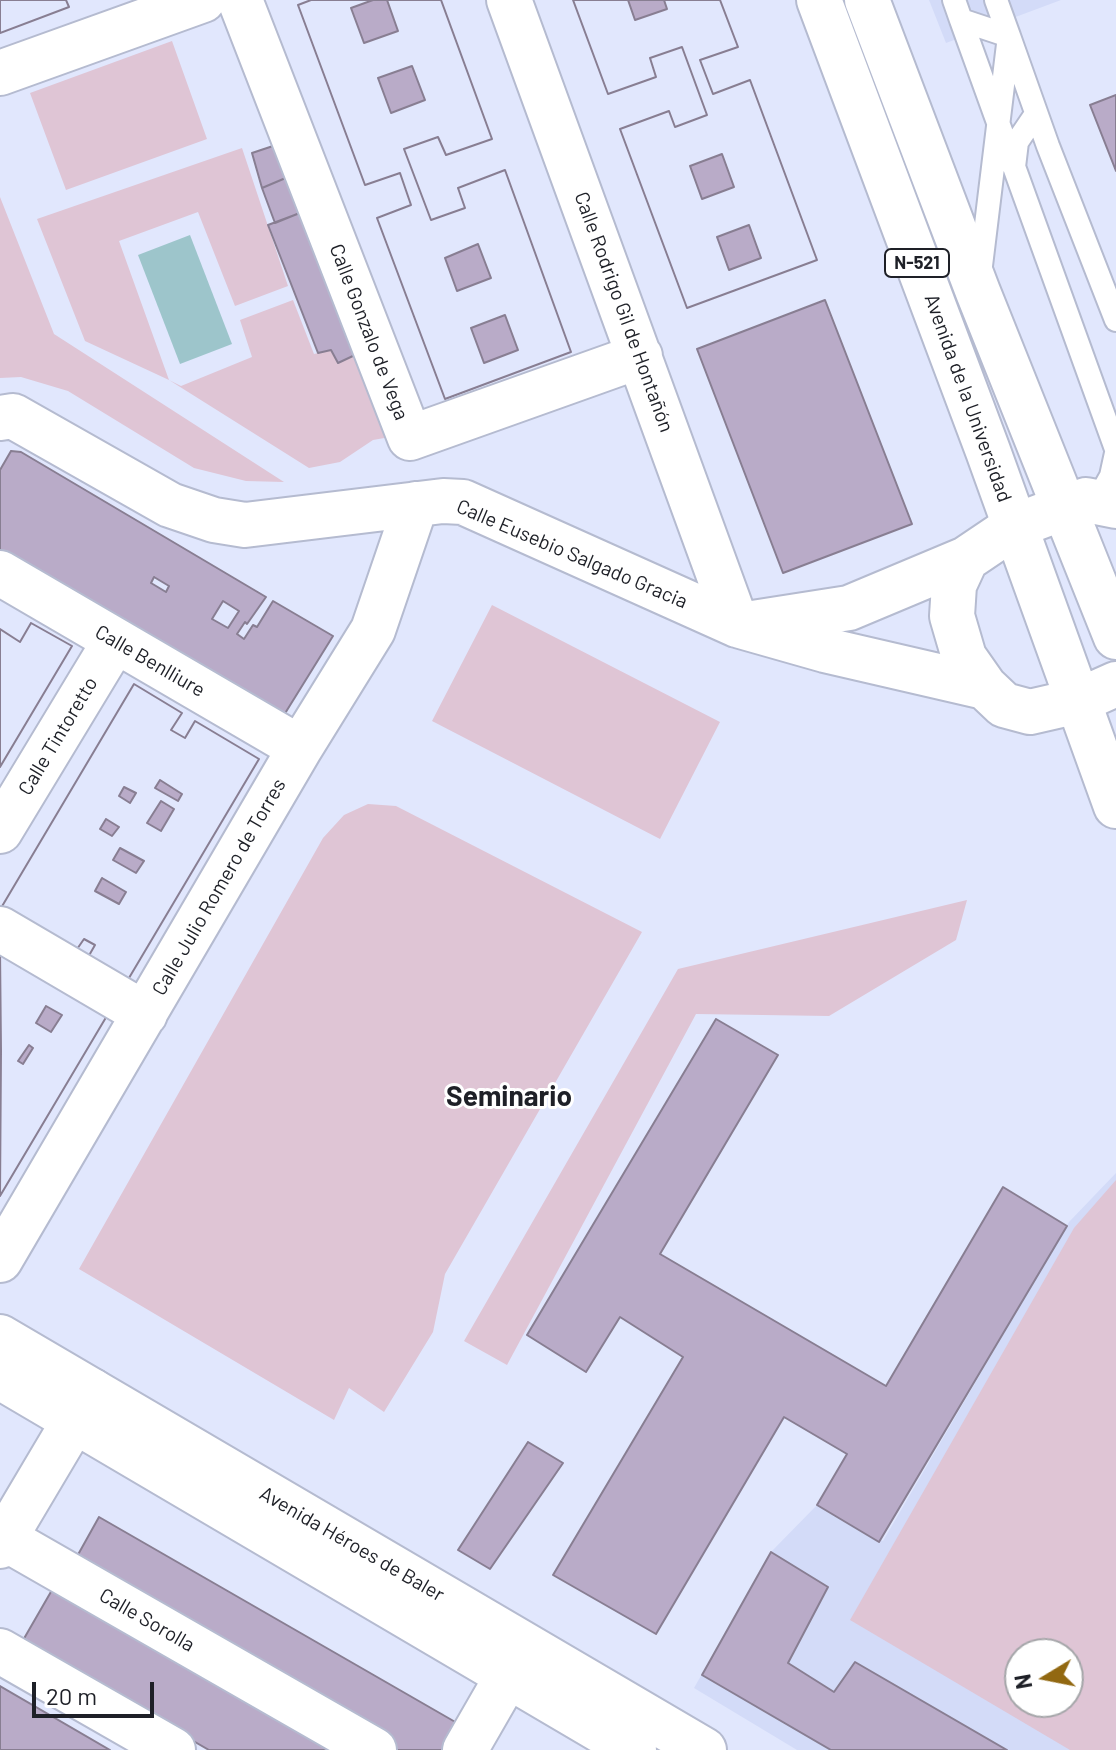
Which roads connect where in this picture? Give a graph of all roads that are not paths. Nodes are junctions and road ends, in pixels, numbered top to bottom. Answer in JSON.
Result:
{"nodes":[{"id":1,"x":203,"y":0,"type":"edge"},
{"id":2,"x":240,"y":0,"type":"edge"},
{"id":3,"x":509,"y":0,"type":"edge"},
{"id":4,"x":819,"y":0,"type":"edge"},
{"id":5,"x":867,"y":0,"type":"edge"},
{"id":6,"x":996,"y":0,"type":"edge"},
{"id":7,"x":958,"y":10,"type":"edge"},
{"id":8,"x":1009,"y":36,"type":"junction"},
{"id":9,"x":0,"y":73,"type":"edge"},
{"id":10,"x":1036,"y":114,"type":"junction"},
{"id":11,"x":998,"y":123,"type":"junction"},
{"id":12,"x":1014,"y":167,"type":"junction"},
{"id":13,"x":978,"y":292,"type":"junction"},
{"id":14,"x":1116,"y":320,"type":"edge"},
{"id":15,"x":640,"y":356,"type":"junction"},
{"id":16,"x":0,"y":418,"type":"edge"},
{"id":17,"x":1116,"y":451,"type":"edge"},
{"id":18,"x":416,"y":504,"type":"junction"},
{"id":19,"x":1092,"y":505,"type":"edge"},
{"id":20,"x":1015,"y":526,"type":"junction"},
{"id":21,"x":966,"y":559,"type":"junction"},
{"id":22,"x":0,"y":573,"type":"edge"},
{"id":23,"x":737,"y":625,"type":"junction"},
{"id":24,"x":1116,"y":637,"type":"edge"},
{"id":25,"x":115,"y":641,"type":"junction"},
{"id":26,"x":985,"y":687,"type":"junction"},
{"id":27,"x":1097,"y":693,"type":"edge"},
{"id":28,"x":300,"y":748,"type":"junction"},
{"id":29,"x":1116,"y":806,"type":"edge"},
{"id":30,"x":0,"y":831,"type":"edge"},
{"id":31,"x":0,"y":929,"type":"edge"},
{"id":32,"x":145,"y":1014,"type":"junction"},
{"id":33,"x":0,"y":1260,"type":"edge"},
{"id":34,"x":0,"y":1337,"type":"edge"},
{"id":35,"x":0,"y":1377,"type":"edge"},
{"id":36,"x":83,"y":1406,"type":"junction"},
{"id":37,"x":2,"y":1542,"type":"edge"},
{"id":38,"x":0,"y":1651,"type":"edge"},
{"id":39,"x":507,"y":1677,"type":"junction"},
{"id":40,"x":173,"y":1750,"type":"edge"},
{"id":41,"x":374,"y":1750,"type":"edge"},
{"id":42,"x":465,"y":1750,"type":"edge"},
{"id":43,"x":634,"y":1750,"type":"edge"},
{"id":44,"x":704,"y":1750,"type":"edge"}],
"edges":[{"from":1,"to":9,"type":"street"},
{"from":2,"to":15,"type":"street","name":"Calle Gonzalo de Vega"},
{"from":3,"to":15,"type":"street","name":"Calle Rodrigo Gil de Hontañón"},
{"from":4,"to":20,"type":"street","name":"Avenida de la Universidad","number":"N-521"},
{"from":5,"to":13,"type":"street","number":"N-521"},
{"from":6,"to":8,"type":"lane"},
{"from":7,"to":8,"type":"lane"},
{"from":7,"to":11,"type":"lane"},
{"from":8,"to":10,"type":"lane"},
{"from":8,"to":11,"type":"lane"},
{"from":10,"to":12,"type":"lane"},
{"from":10,"to":14,"type":"lane"},
{"from":11,"to":12,"type":"lane"},
{"from":11,"to":13,"type":"lane"},
{"from":12,"to":17,"type":"lane"},
{"from":13,"to":19,"type":"street","number":"N-521"},
{"from":15,"to":23,"type":"street","name":"Calle Rodrigo Gil de Hontañón"},
{"from":16,"to":18,"type":"street","name":"Calle Eusebio Salgado Gracia"},
{"from":17,"to":19,"type":"lane"},
{"from":18,"to":23,"type":"street","name":"Calle Eusebio Salgado Gracia"},
{"from":18,"to":28,"type":"street","name":"Calle Julio Romero de Torres"},
{"from":19,"to":20,"type":"street","name":"Avenida de la Universidad"},
{"from":19,"to":24,"type":"street","number":"N-521"},
{"from":20,"to":21,"type":"street"},
{"from":20,"to":27,"type":"street","name":"Avenida de la Universidad","number":"N-521"},
{"from":21,"to":23,"type":"street"},
{"from":21,"to":26,"type":"street"},
{"from":22,"to":25,"type":"street","name":"Calle Benlliure"},
{"from":23,"to":26,"type":"street","name":"Calle Eusebio Salgado Gracia"},
{"from":25,"to":28,"type":"street","name":"Calle Benlliure"},
{"from":25,"to":30,"type":"street","name":"Calle Tintoretto"},
{"from":26,"to":27,"type":"street","name":"Calle Eusebio Salgado Gracia"},
{"from":27,"to":29,"type":"street","name":"Avenida de la Universidad","number":"N-521"},
{"from":28,"to":32,"type":"street","name":"Calle Julio Romero de Torres"},
{"from":31,"to":32,"type":"street"},
{"from":32,"to":33,"type":"street","name":"Calle Julio Romero de Torres"},
{"from":34,"to":36,"type":"street","name":"Avenida Héroes de Baler"},
{"from":35,"to":36,"type":"street","name":"Avenida Héroes de Baler"},
{"from":36,"to":37,"type":"street"},
{"from":36,"to":39,"type":"street","name":"Avenida Héroes de Baler"},
{"from":36,"to":44,"type":"street","name":"Avenida Héroes de Baler"},
{"from":37,"to":41,"type":"street","name":"Calle Sorolla"},
{"from":38,"to":40,"type":"street"},
{"from":39,"to":42,"type":"street"},
{"from":39,"to":43,"type":"street","name":"Avenida Héroes de Baler"}]}
